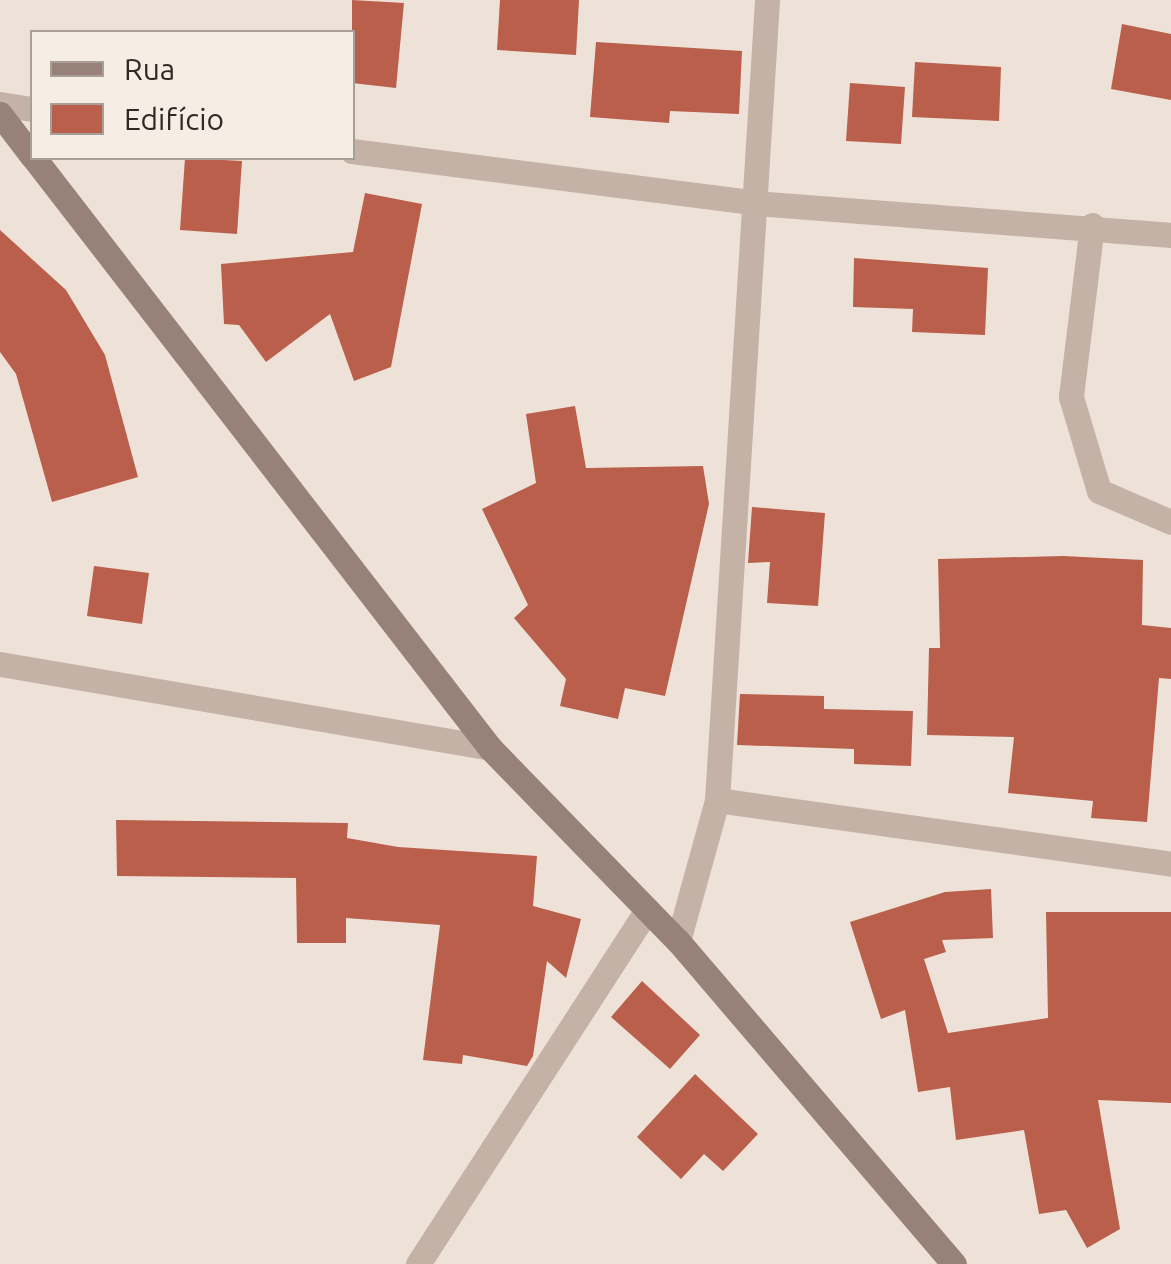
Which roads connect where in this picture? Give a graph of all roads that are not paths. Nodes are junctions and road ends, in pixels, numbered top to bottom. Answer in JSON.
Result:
{"nodes":[{"id":1,"x":768,"y":0,"type":"edge"},
{"id":2,"x":0,"y":104,"type":"edge"},
{"id":3,"x":30,"y":109,"type":"edge"},
{"id":4,"x":0,"y":114,"type":"edge"},
{"id":5,"x":355,"y":150,"type":"edge"},
{"id":6,"x":30,"y":153,"type":"edge"},
{"id":7,"x":35,"y":160,"type":"edge"},
{"id":8,"x":756,"y":204,"type":"junction"},
{"id":9,"x":1092,"y":225,"type":"junction"},
{"id":10,"x":1171,"y":234,"type":"edge"},
{"id":11,"x":1171,"y":522,"type":"edge"},
{"id":12,"x":0,"y":664,"type":"edge"},
{"id":13,"x":490,"y":748,"type":"junction"},
{"id":14,"x":717,"y":800,"type":"junction"},
{"id":15,"x":1171,"y":864,"type":"edge"},
{"id":16,"x":644,"y":914,"type":"junction"},
{"id":17,"x":678,"y":941,"type":"junction"},
{"id":18,"x":418,"y":1264,"type":"edge"},
{"id":19,"x":954,"y":1264,"type":"edge"}],
"edges":[{"from":1,"to":8,"type":"street"},
{"from":2,"to":3,"type":"street"},
{"from":4,"to":6,"type":"main road"},
{"from":5,"to":8,"type":"street"},
{"from":7,"to":13,"type":"main road"},
{"from":8,"to":9,"type":"street"},
{"from":8,"to":14,"type":"street"},
{"from":9,"to":10,"type":"street"},
{"from":9,"to":11,"type":"street"},
{"from":12,"to":13,"type":"street"},
{"from":13,"to":16,"type":"main road"},
{"from":14,"to":15,"type":"street"},
{"from":14,"to":17,"type":"street"},
{"from":16,"to":17,"type":"main road"},
{"from":16,"to":18,"type":"street"},
{"from":17,"to":19,"type":"main road"}]}
